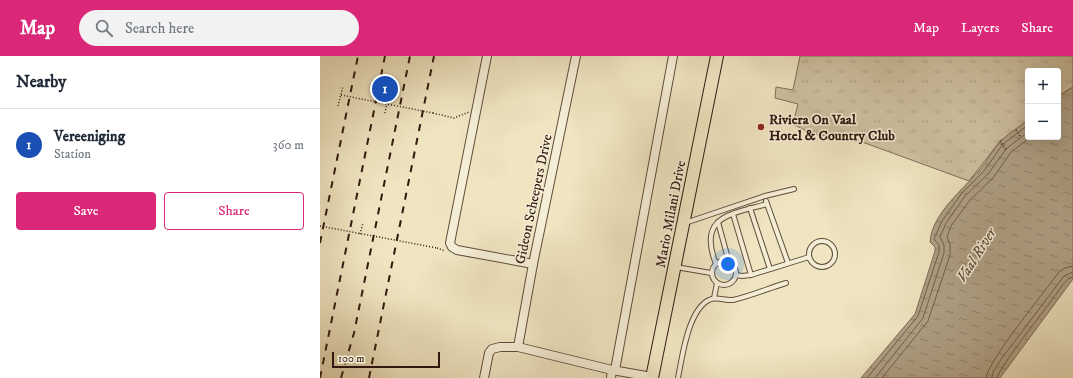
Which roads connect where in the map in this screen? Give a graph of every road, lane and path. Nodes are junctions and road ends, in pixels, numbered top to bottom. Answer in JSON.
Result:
{"nodes":[{"id":1,"x":487,"y":56,"type":"edge"},
{"id":2,"x":576,"y":56,"type":"edge"},
{"id":3,"x":673,"y":56,"type":"edge"},
{"id":4,"x":717,"y":56,"type":"edge"},
{"id":5,"x":343,"y":86,"type":"dead end"},
{"id":6,"x":389,"y":92,"type":"dead end"},
{"id":7,"x":341,"y":95,"type":"junction"},
{"id":8,"x":386,"y":104,"type":"junction"},
{"id":9,"x":338,"y":106,"type":"dead end"},
{"id":10,"x":477,"y":107,"type":"junction"},
{"id":11,"x":385,"y":113,"type":"dead end"},
{"id":12,"x":1016,"y":130,"type":"dead end"},
{"id":13,"x":1020,"y":136,"type":"dead end"},
{"id":14,"x":1000,"y":142,"type":"dead end"},
{"id":15,"x":1006,"y":150,"type":"dead end"},
{"id":16,"x":794,"y":189,"type":"dead end"},
{"id":17,"x":765,"y":196,"type":"junction"},
{"id":18,"x":767,"y":204,"type":"junction"},
{"id":19,"x":750,"y":208,"type":"junction"},
{"id":20,"x":733,"y":214,"type":"junction"},
{"id":21,"x":718,"y":222,"type":"junction"},
{"id":22,"x":363,"y":223,"type":"dead end"},
{"id":23,"x":683,"y":224,"type":"junction"},
{"id":24,"x":320,"y":226,"type":"edge"},
{"id":25,"x":360,"y":234,"type":"junction"},
{"id":26,"x":437,"y":248,"type":"dead end"},
{"id":27,"x":809,"y":257,"type":"junction"},
{"id":28,"x":729,"y":262,"type":"junction"},
{"id":29,"x":788,"y":263,"type":"junction"},
{"id":30,"x":533,"y":264,"type":"junction"},
{"id":31,"x":716,"y":264,"type":"junction"},
{"id":32,"x":676,"y":267,"type":"junction"},
{"id":33,"x":770,"y":269,"type":"junction"},
{"id":34,"x":711,"y":273,"type":"junction"},
{"id":35,"x":736,"y":274,"type":"junction"},
{"id":36,"x":751,"y":275,"type":"junction"},
{"id":37,"x":717,"y":283,"type":"junction"},
{"id":38,"x":786,"y":283,"type":"dead end"},
{"id":39,"x":714,"y":298,"type":"junction"},
{"id":40,"x":518,"y":347,"type":"junction"},
{"id":41,"x":612,"y":373,"type":"edge"},
{"id":42,"x":484,"y":378,"type":"edge"},
{"id":43,"x":652,"y":378,"type":"edge"},
{"id":44,"x":678,"y":378,"type":"edge"}],
"edges":[{"from":1,"to":10,"type":"street"},
{"from":2,"to":30,"type":"street","name":"Gideon Scheepers Drive"},
{"from":3,"to":41,"type":"street"},
{"from":4,"to":23,"type":"main road","name":"Mario Milani Drive"},
{"from":5,"to":7,"type":"path"},
{"from":6,"to":8,"type":"path"},
{"from":7,"to":8,"type":"path","bridge":true},
{"from":7,"to":9,"type":"path"},
{"from":8,"to":10,"type":"path","bridge":true},
{"from":8,"to":11,"type":"path"},
{"from":10,"to":30,"type":"street"},
{"from":12,"to":13,"type":"path"},
{"from":14,"to":15,"type":"path"},
{"from":16,"to":17,"type":"lane"},
{"from":17,"to":18,"type":"lane"},
{"from":17,"to":23,"type":"lane"},
{"from":18,"to":19,"type":"lane"},
{"from":18,"to":29,"type":"lane"},
{"from":19,"to":20,"type":"lane"},
{"from":19,"to":33,"type":"lane"},
{"from":20,"to":21,"type":"lane"},
{"from":20,"to":36,"type":"lane"},
{"from":21,"to":28,"type":"lane"},
{"from":21,"to":31,"type":"lane"},
{"from":22,"to":25,"type":"path"},
{"from":23,"to":32,"type":"main road","name":"Mario Milani Drive"},
{"from":24,"to":25,"type":"path","bridge":true},
{"from":25,"to":26,"type":"path","bridge":true},
{"from":27,"to":27,"type":"lane"},
{"from":27,"to":29,"type":"lane"},
{"from":28,"to":31,"type":"lane"},
{"from":28,"to":35,"type":"lane"},
{"from":29,"to":33,"type":"lane"},
{"from":30,"to":40,"type":"street","name":"Gideon Scheepers Drive"},
{"from":31,"to":34,"type":"lane"},
{"from":32,"to":34,"type":"lane"},
{"from":32,"to":43,"type":"main road","name":"Mario Milani Drive"},
{"from":33,"to":36,"type":"lane"},
{"from":34,"to":37,"type":"lane"},
{"from":35,"to":36,"type":"lane"},
{"from":35,"to":37,"type":"lane"},
{"from":37,"to":39,"type":"lane"},
{"from":38,"to":39,"type":"lane"},
{"from":39,"to":44,"type":"lane"},
{"from":40,"to":41,"type":"street"},
{"from":40,"to":42,"type":"street"},
{"from":41,"to":43,"type":"street"}]}
